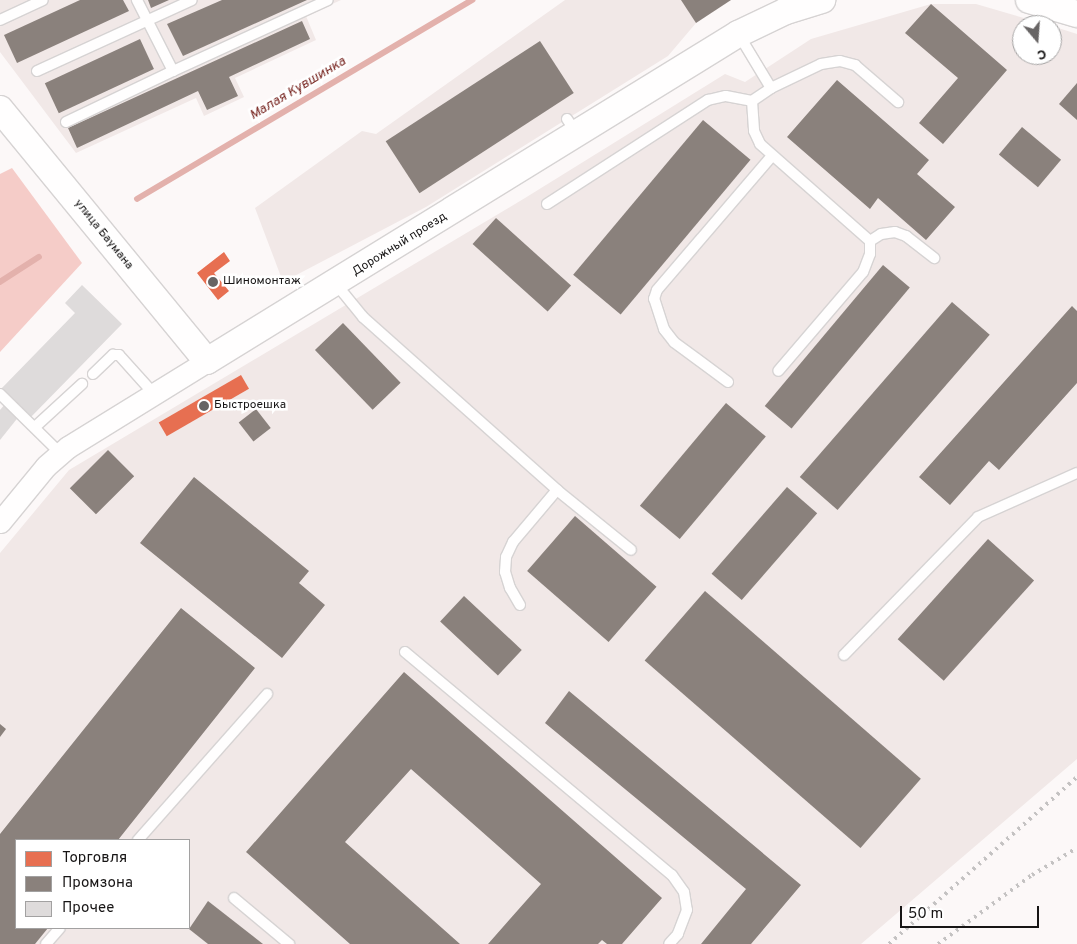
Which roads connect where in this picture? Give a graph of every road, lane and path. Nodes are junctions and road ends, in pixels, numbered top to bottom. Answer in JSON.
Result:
{"nodes":[{"id":1,"x":43,"y":0,"type":"edge"},
{"id":2,"x":137,"y":0,"type":"edge"},
{"id":3,"x":192,"y":0,"type":"edge"},
{"id":4,"x":328,"y":0,"type":"edge"},
{"id":5,"x":822,"y":0,"type":"edge"},
{"id":6,"x":1029,"y":0,"type":"edge"},
{"id":7,"x":1077,"y":14,"type":"edge"},
{"id":8,"x":0,"y":20,"type":"edge"},
{"id":9,"x":147,"y":20,"type":"junction"},
{"id":10,"x":738,"y":34,"type":"junction"},
{"id":11,"x":37,"y":71,"type":"dead end"},
{"id":12,"x":173,"y":71,"type":"junction"},
{"id":13,"x":771,"y":88,"type":"junction"},
{"id":14,"x":752,"y":101,"type":"junction"},
{"id":15,"x":898,"y":102,"type":"dead end"},
{"id":16,"x":0,"y":109,"type":"edge"},
{"id":17,"x":66,"y":122,"type":"dead end"},
{"id":18,"x":771,"y":157,"type":"junction"},
{"id":19,"x":546,"y":204,"type":"dead end"},
{"id":20,"x":870,"y":241,"type":"junction"},
{"id":21,"x":934,"y":258,"type":"dead end"},
{"id":22,"x":336,"y":284,"type":"junction"},
{"id":23,"x":207,"y":361,"type":"junction"},
{"id":24,"x":778,"y":371,"type":"dead end"},
{"id":25,"x":93,"y":374,"type":"dead end"},
{"id":26,"x":728,"y":382,"type":"dead end"},
{"id":27,"x":82,"y":384,"type":"dead end"},
{"id":28,"x":0,"y":394,"type":"edge"},
{"id":29,"x":154,"y":394,"type":"junction"},
{"id":30,"x":35,"y":427,"type":"junction"},
{"id":31,"x":61,"y":454,"type":"junction"},
{"id":32,"x":1077,"y":473,"type":"edge"},
{"id":33,"x":557,"y":490,"type":"junction"},
{"id":34,"x":0,"y":522,"type":"edge"},
{"id":35,"x":631,"y":550,"type":"dead end"},
{"id":36,"x":520,"y":605,"type":"dead end"},
{"id":37,"x":405,"y":652,"type":"dead end"},
{"id":38,"x":844,"y":655,"type":"dead end"},
{"id":39,"x":267,"y":694,"type":"dead end"},
{"id":40,"x":139,"y":839,"type":"edge"},
{"id":41,"x":234,"y":898,"type":"dead end"},
{"id":42,"x":59,"y":929,"type":"edge"},
{"id":43,"x":46,"y":944,"type":"edge"},
{"id":44,"x":289,"y":944,"type":"edge"},
{"id":45,"x":669,"y":944,"type":"edge"}],
"edges":[{"from":1,"to":8,"type":"lane"},
{"from":2,"to":9,"type":"lane"},
{"from":3,"to":9,"type":"lane"},
{"from":4,"to":12,"type":"lane"},
{"from":5,"to":10,"type":"street","name":"Дорожный проезд"},
{"from":6,"to":7,"type":"street"},
{"from":9,"to":11,"type":"lane"},
{"from":9,"to":12,"type":"lane"},
{"from":10,"to":13,"type":"lane"},
{"from":10,"to":22,"type":"street","name":"Дорожный проезд"},
{"from":12,"to":17,"type":"lane"},
{"from":13,"to":14,"type":"lane"},
{"from":13,"to":15,"type":"lane"},
{"from":14,"to":18,"type":"lane"},
{"from":14,"to":19,"type":"lane"},
{"from":16,"to":23,"type":"street","name":"улица Баумана"},
{"from":18,"to":20,"type":"lane"},
{"from":18,"to":26,"type":"lane"},
{"from":20,"to":21,"type":"lane"},
{"from":20,"to":24,"type":"lane"},
{"from":22,"to":23,"type":"street","name":"Дорожный проезд"},
{"from":22,"to":33,"type":"lane"},
{"from":23,"to":29,"type":"street","name":"Дорожный проезд"},
{"from":25,"to":29,"type":"lane"},
{"from":27,"to":30,"type":"lane"},
{"from":28,"to":30,"type":"lane"},
{"from":29,"to":31,"type":"street","name":"Дорожный проезд"},
{"from":30,"to":31,"type":"lane"},
{"from":31,"to":34,"type":"street","name":"Дорожный проезд"},
{"from":32,"to":38,"type":"lane"},
{"from":33,"to":35,"type":"lane"},
{"from":33,"to":36,"type":"lane"},
{"from":37,"to":45,"type":"lane"},
{"from":39,"to":40,"type":"lane"},
{"from":41,"to":44,"type":"lane"},
{"from":42,"to":43,"type":"lane"}]}
